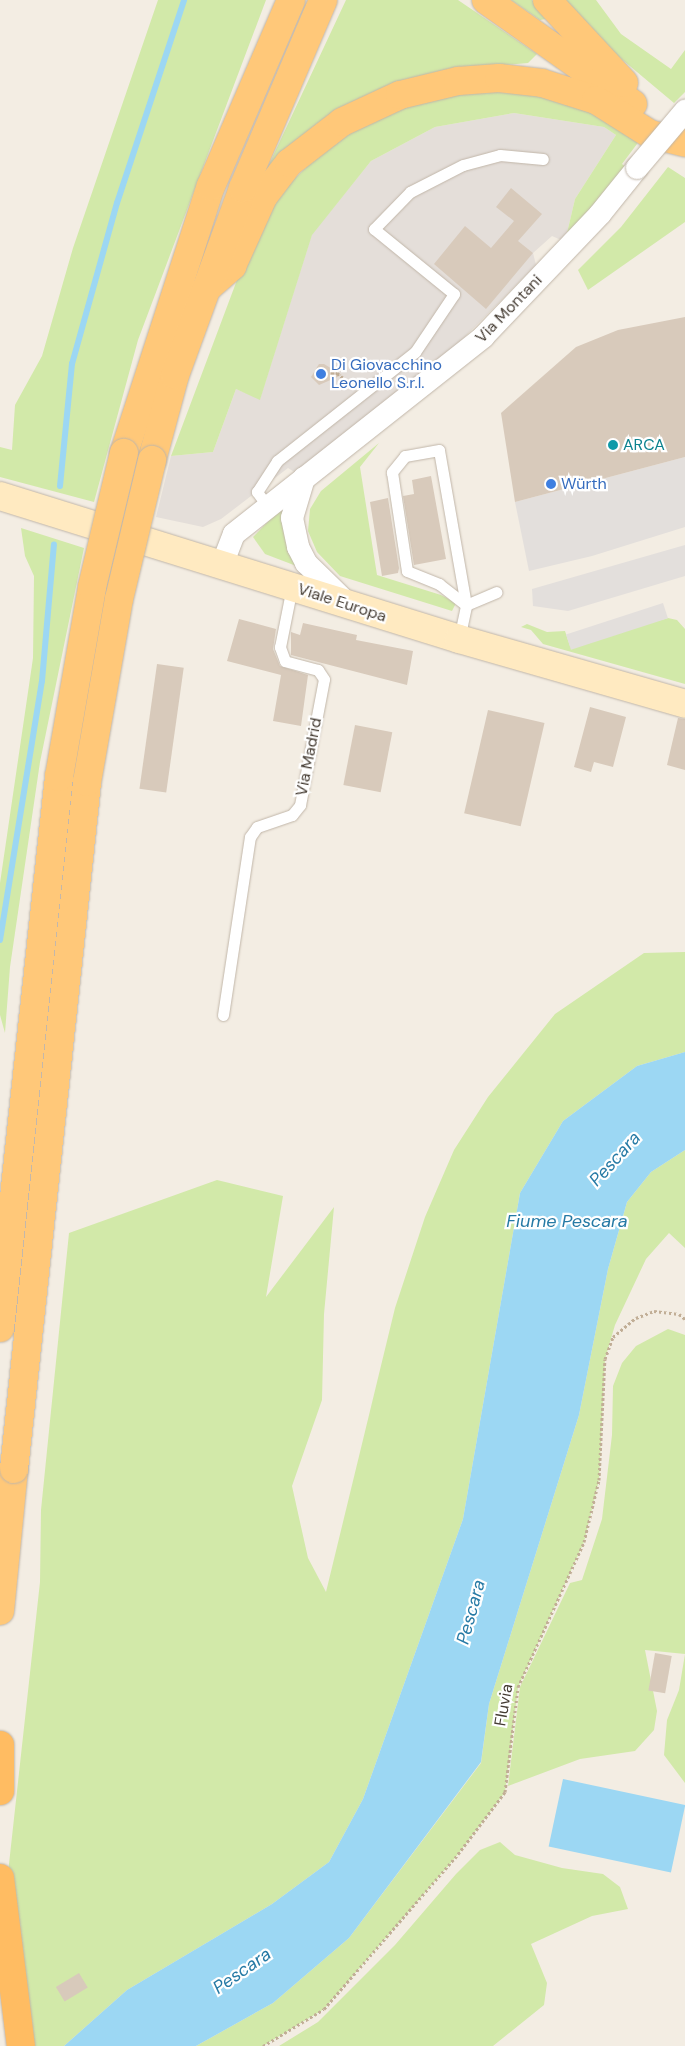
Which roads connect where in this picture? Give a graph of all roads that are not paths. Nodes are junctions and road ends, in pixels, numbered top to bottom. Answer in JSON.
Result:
{"nodes":[{"id":1,"x":291,"y":0,"type":"edge"},
{"id":2,"x":323,"y":0,"type":"edge"},
{"id":3,"x":486,"y":0,"type":"edge"},
{"id":4,"x":547,"y":0,"type":"edge"},
{"id":5,"x":685,"y":111,"type":"edge"},
{"id":6,"x":648,"y":114,"type":"junction"},
{"id":7,"x":685,"y":142,"type":"edge"},
{"id":8,"x":543,"y":159,"type":"dead end"},
{"id":9,"x":206,"y":289,"type":"junction"},
{"id":10,"x":304,"y":478,"type":"junction"},
{"id":11,"x":0,"y":496,"type":"edge"},
{"id":12,"x":268,"y":506,"type":"junction"},
{"id":13,"x":222,"y":565,"type":"junction"},
{"id":14,"x":292,"y":587,"type":"junction"},
{"id":15,"x":496,"y":592,"type":"dead end"},
{"id":16,"x":466,"y":605,"type":"junction"},
{"id":17,"x":350,"y":606,"type":"junction"},
{"id":18,"x":459,"y":639,"type":"junction"},
{"id":19,"x":685,"y":704,"type":"edge"},
{"id":20,"x":223,"y":1015,"type":"dead end"},
{"id":21,"x":0,"y":1328,"type":"edge"},
{"id":22,"x":0,"y":1611,"type":"edge"},
{"id":23,"x":0,"y":1745,"type":"edge"},
{"id":24,"x":0,"y":1791,"type":"edge"},
{"id":25,"x":0,"y":1878,"type":"edge"},
{"id":26,"x":21,"y":2046,"type":"edge"}],
"edges":[{"from":1,"to":21,"type":"highway","bridge":true},
{"from":2,"to":9,"type":"highway"},
{"from":3,"to":6,"type":"highway"},
{"from":4,"to":6,"type":"highway"},
{"from":5,"to":10,"type":"street","name":"Via Montani","bridge":true},
{"from":6,"to":7,"type":"highway"},
{"from":7,"to":9,"type":"highway"},
{"from":8,"to":12,"type":"lane"},
{"from":9,"to":22,"type":"highway","bridge":true},
{"from":10,"to":12,"type":"street","name":"Via Montani"},
{"from":10,"to":17,"type":"street"},
{"from":11,"to":13,"type":"main road","name":"Viale Europa"},
{"from":12,"to":13,"type":"street","name":"Via Montani"},
{"from":13,"to":14,"type":"main road","name":"Viale Europa"},
{"from":14,"to":17,"type":"main road","name":"Viale Europa"},
{"from":14,"to":20,"type":"lane","name":"Via Madrid"},
{"from":15,"to":16,"type":"lane"},
{"from":16,"to":16,"type":"lane"},
{"from":16,"to":18,"type":"lane"},
{"from":17,"to":18,"type":"main road","name":"Viale Europa"},
{"from":18,"to":19,"type":"main road","name":"Viale Europa"},
{"from":23,"to":24,"type":"highway"},
{"from":25,"to":26,"type":"highway"}]}
